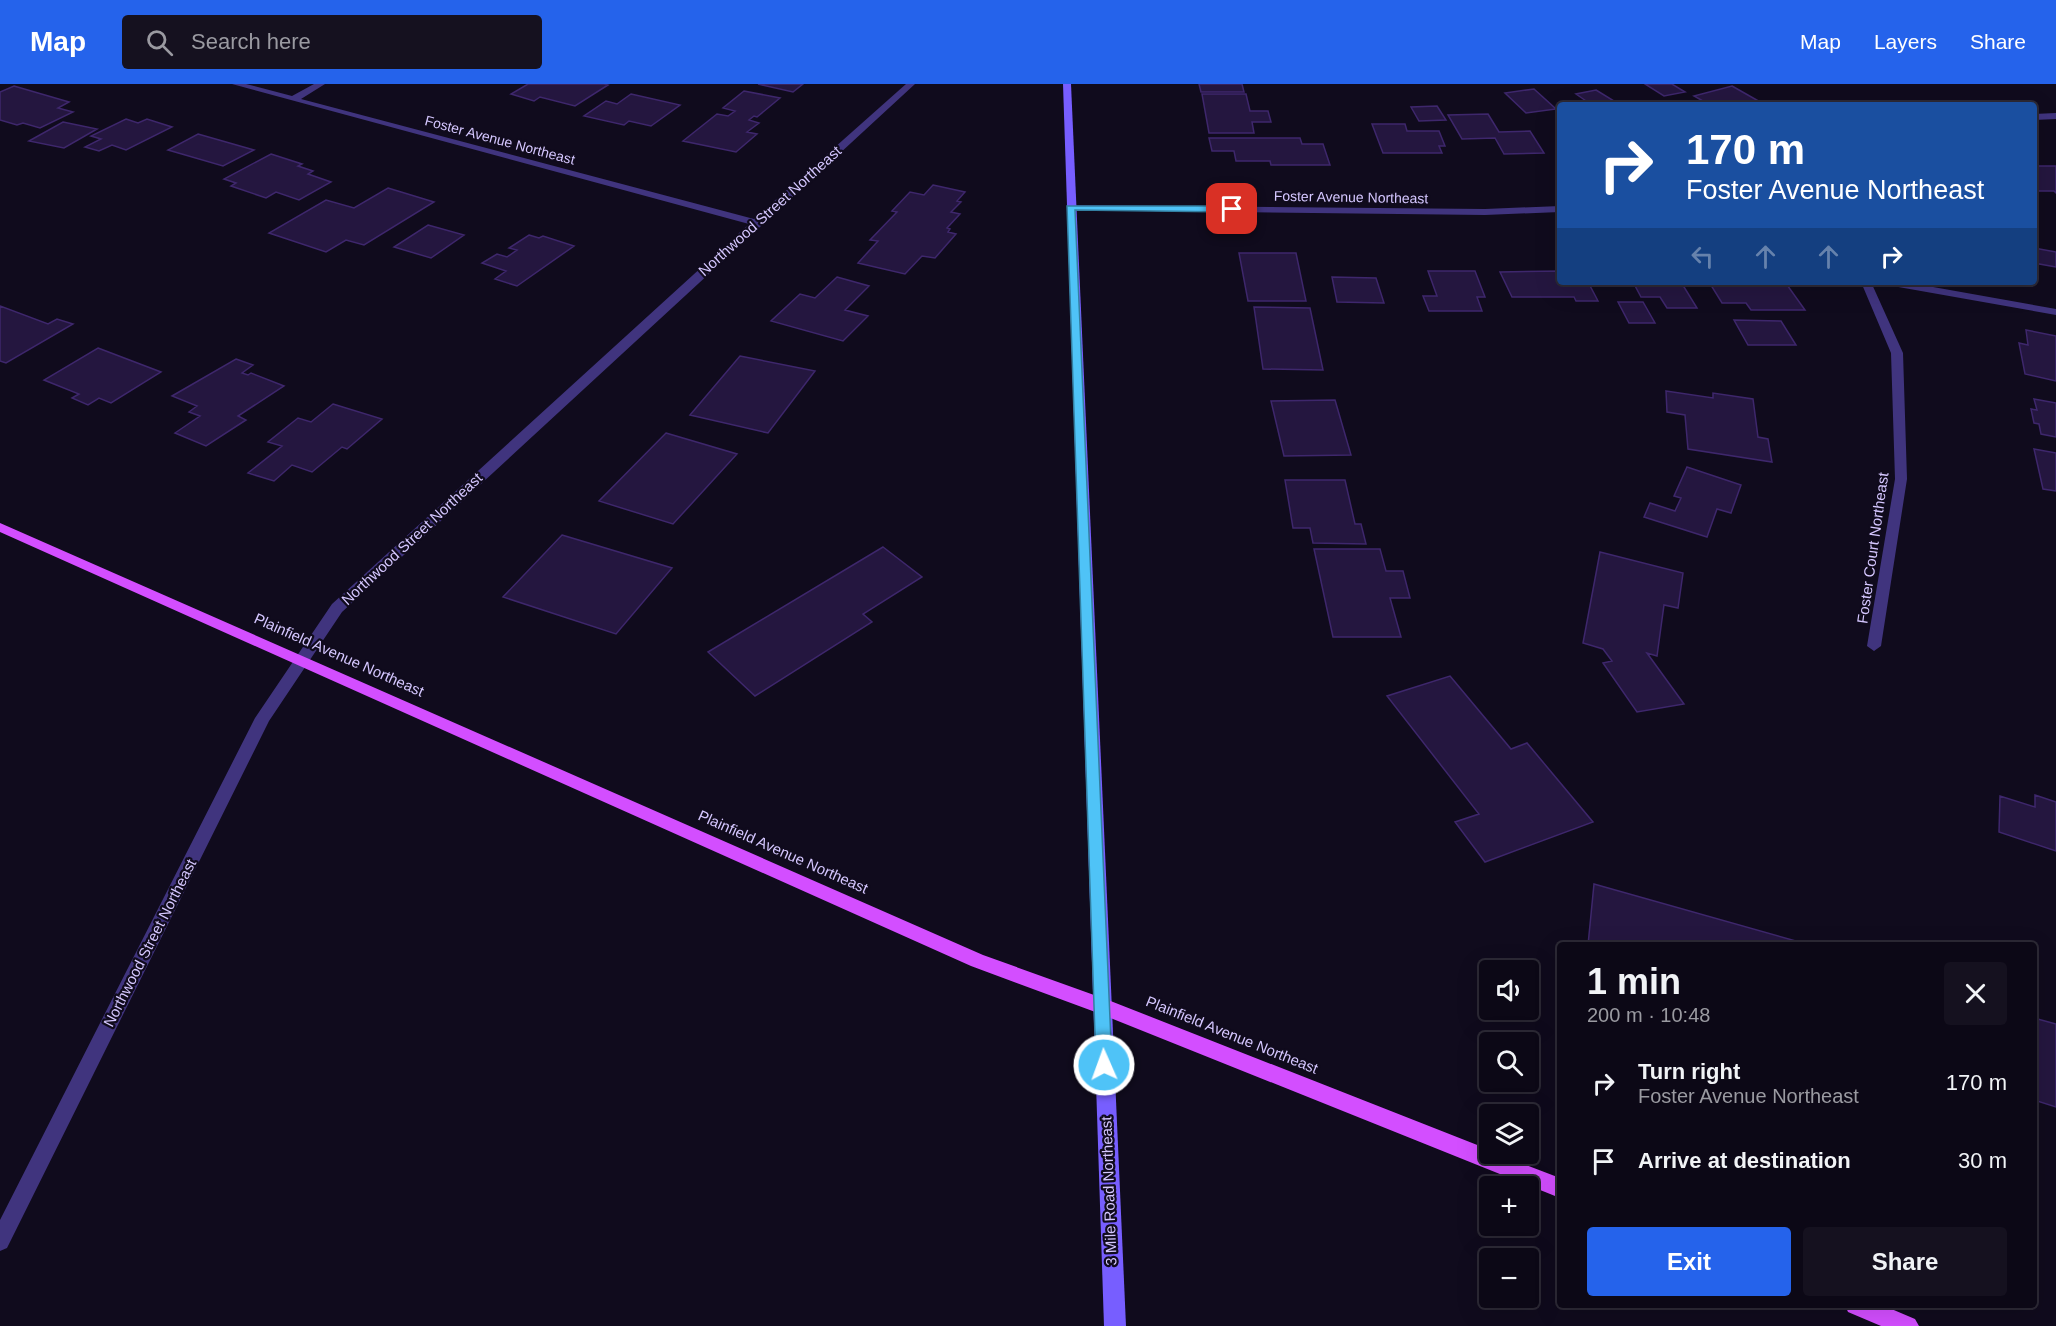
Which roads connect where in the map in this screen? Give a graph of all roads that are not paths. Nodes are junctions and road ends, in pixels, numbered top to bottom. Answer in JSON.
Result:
{"nodes":[{"id":1,"x":236,"y":84,"type":"edge"},
{"id":2,"x":321,"y":84,"type":"edge"},
{"id":3,"x":911,"y":84,"type":"edge"},
{"id":4,"x":1067,"y":84,"type":"edge"},
{"id":5,"x":293,"y":99,"type":"junction"},
{"id":6,"x":2056,"y":116,"type":"edge"},
{"id":7,"x":2037,"y":117,"type":"edge"},
{"id":8,"x":1071,"y":208,"type":"junction"},
{"id":9,"x":1557,"y":209,"type":"edge"},
{"id":10,"x":756,"y":223,"type":"junction"},
{"id":11,"x":1867,"y":285,"type":"edge"},
{"id":12,"x":1904,"y":285,"type":"edge"},
{"id":13,"x":2056,"y":312,"type":"edge"},
{"id":14,"x":0,"y":527,"type":"edge"},
{"id":15,"x":1874,"y":646,"type":"dead end"},
{"id":16,"x":301,"y":661,"type":"junction"},
{"id":17,"x":1102,"y":1006,"type":"junction"},
{"id":18,"x":1557,"y":1187,"type":"edge"},
{"id":19,"x":0,"y":1241,"type":"edge"},
{"id":20,"x":1863,"y":1308,"type":"edge"},
{"id":21,"x":1115,"y":1326,"type":"edge"},
{"id":22,"x":1908,"y":1326,"type":"edge"}],
"edges":[{"from":1,"to":5,"type":"street","name":"Foster Avenue Northeast"},
{"from":2,"to":5,"type":"street"},
{"from":3,"to":10,"type":"street","name":"Northwood Street Northeast"},
{"from":4,"to":8,"type":"main road","name":"3 Mile Road Northeast"},
{"from":5,"to":10,"type":"street","name":"Foster Avenue Northeast"},
{"from":6,"to":7,"type":"street"},
{"from":8,"to":9,"type":"street","name":"Foster Avenue Northeast"},
{"from":8,"to":17,"type":"main road","name":"3 Mile Road Northeast"},
{"from":10,"to":16,"type":"street","name":"Northwood Street Northeast"},
{"from":11,"to":15,"type":"street","name":"Foster Court Northeast"},
{"from":12,"to":13,"type":"street"},
{"from":14,"to":16,"type":"main road","name":"Plainfield Avenue Northeast"},
{"from":16,"to":17,"type":"main road","name":"Plainfield Avenue Northeast"},
{"from":16,"to":19,"type":"street","name":"Northwood Street Northeast"},
{"from":17,"to":18,"type":"main road","name":"Plainfield Avenue Northeast"},
{"from":17,"to":21,"type":"main road","name":"3 Mile Road Northeast"},
{"from":20,"to":22,"type":"main road"}]}
